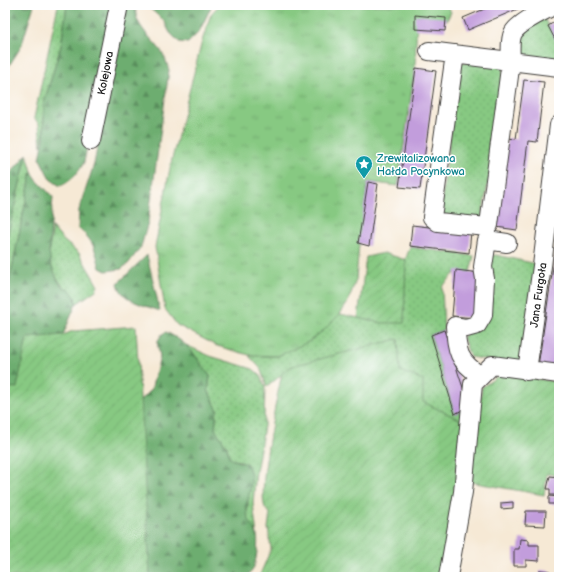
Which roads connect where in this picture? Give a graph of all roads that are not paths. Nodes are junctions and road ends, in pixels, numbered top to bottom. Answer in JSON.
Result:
{"nodes":[{"id":1,"x":119,"y":5,"type":"edge"},
{"id":2,"x":555,"y":5,"type":"edge"},
{"id":3,"x":429,"y":51,"type":"dead end"},
{"id":4,"x":454,"y":54,"type":"junction"},
{"id":5,"x":511,"y":61,"type":"junction"},
{"id":6,"x":559,"y":67,"type":"edge"},
{"id":7,"x":559,"y":125,"type":"edge"},
{"id":8,"x":91,"y":141,"type":"dead end"},
{"id":9,"x":554,"y":191,"type":"edge"},
{"id":10,"x":507,"y":243,"type":"dead end"},
{"id":11,"x":527,"y":371,"type":"junction"},
{"id":12,"x":559,"y":374,"type":"edge"},
{"id":13,"x":481,"y":376,"type":"junction"},
{"id":14,"x":448,"y":577,"type":"edge"}],
"edges":[{"from":1,"to":8,"type":"street","name":"Kolejowa"},
{"from":2,"to":5,"type":"street"},
{"from":3,"to":4,"type":"street"},
{"from":4,"to":5,"type":"street"},
{"from":4,"to":5,"type":"street"},
{"from":5,"to":6,"type":"street"},
{"from":7,"to":9,"type":"street","name":"Jana Furgoła"},
{"from":9,"to":11,"type":"street","name":"Jana Furgoła"},
{"from":10,"to":13,"type":"street"},
{"from":11,"to":12,"type":"street"},
{"from":11,"to":13,"type":"street"},
{"from":13,"to":14,"type":"street"}]}
